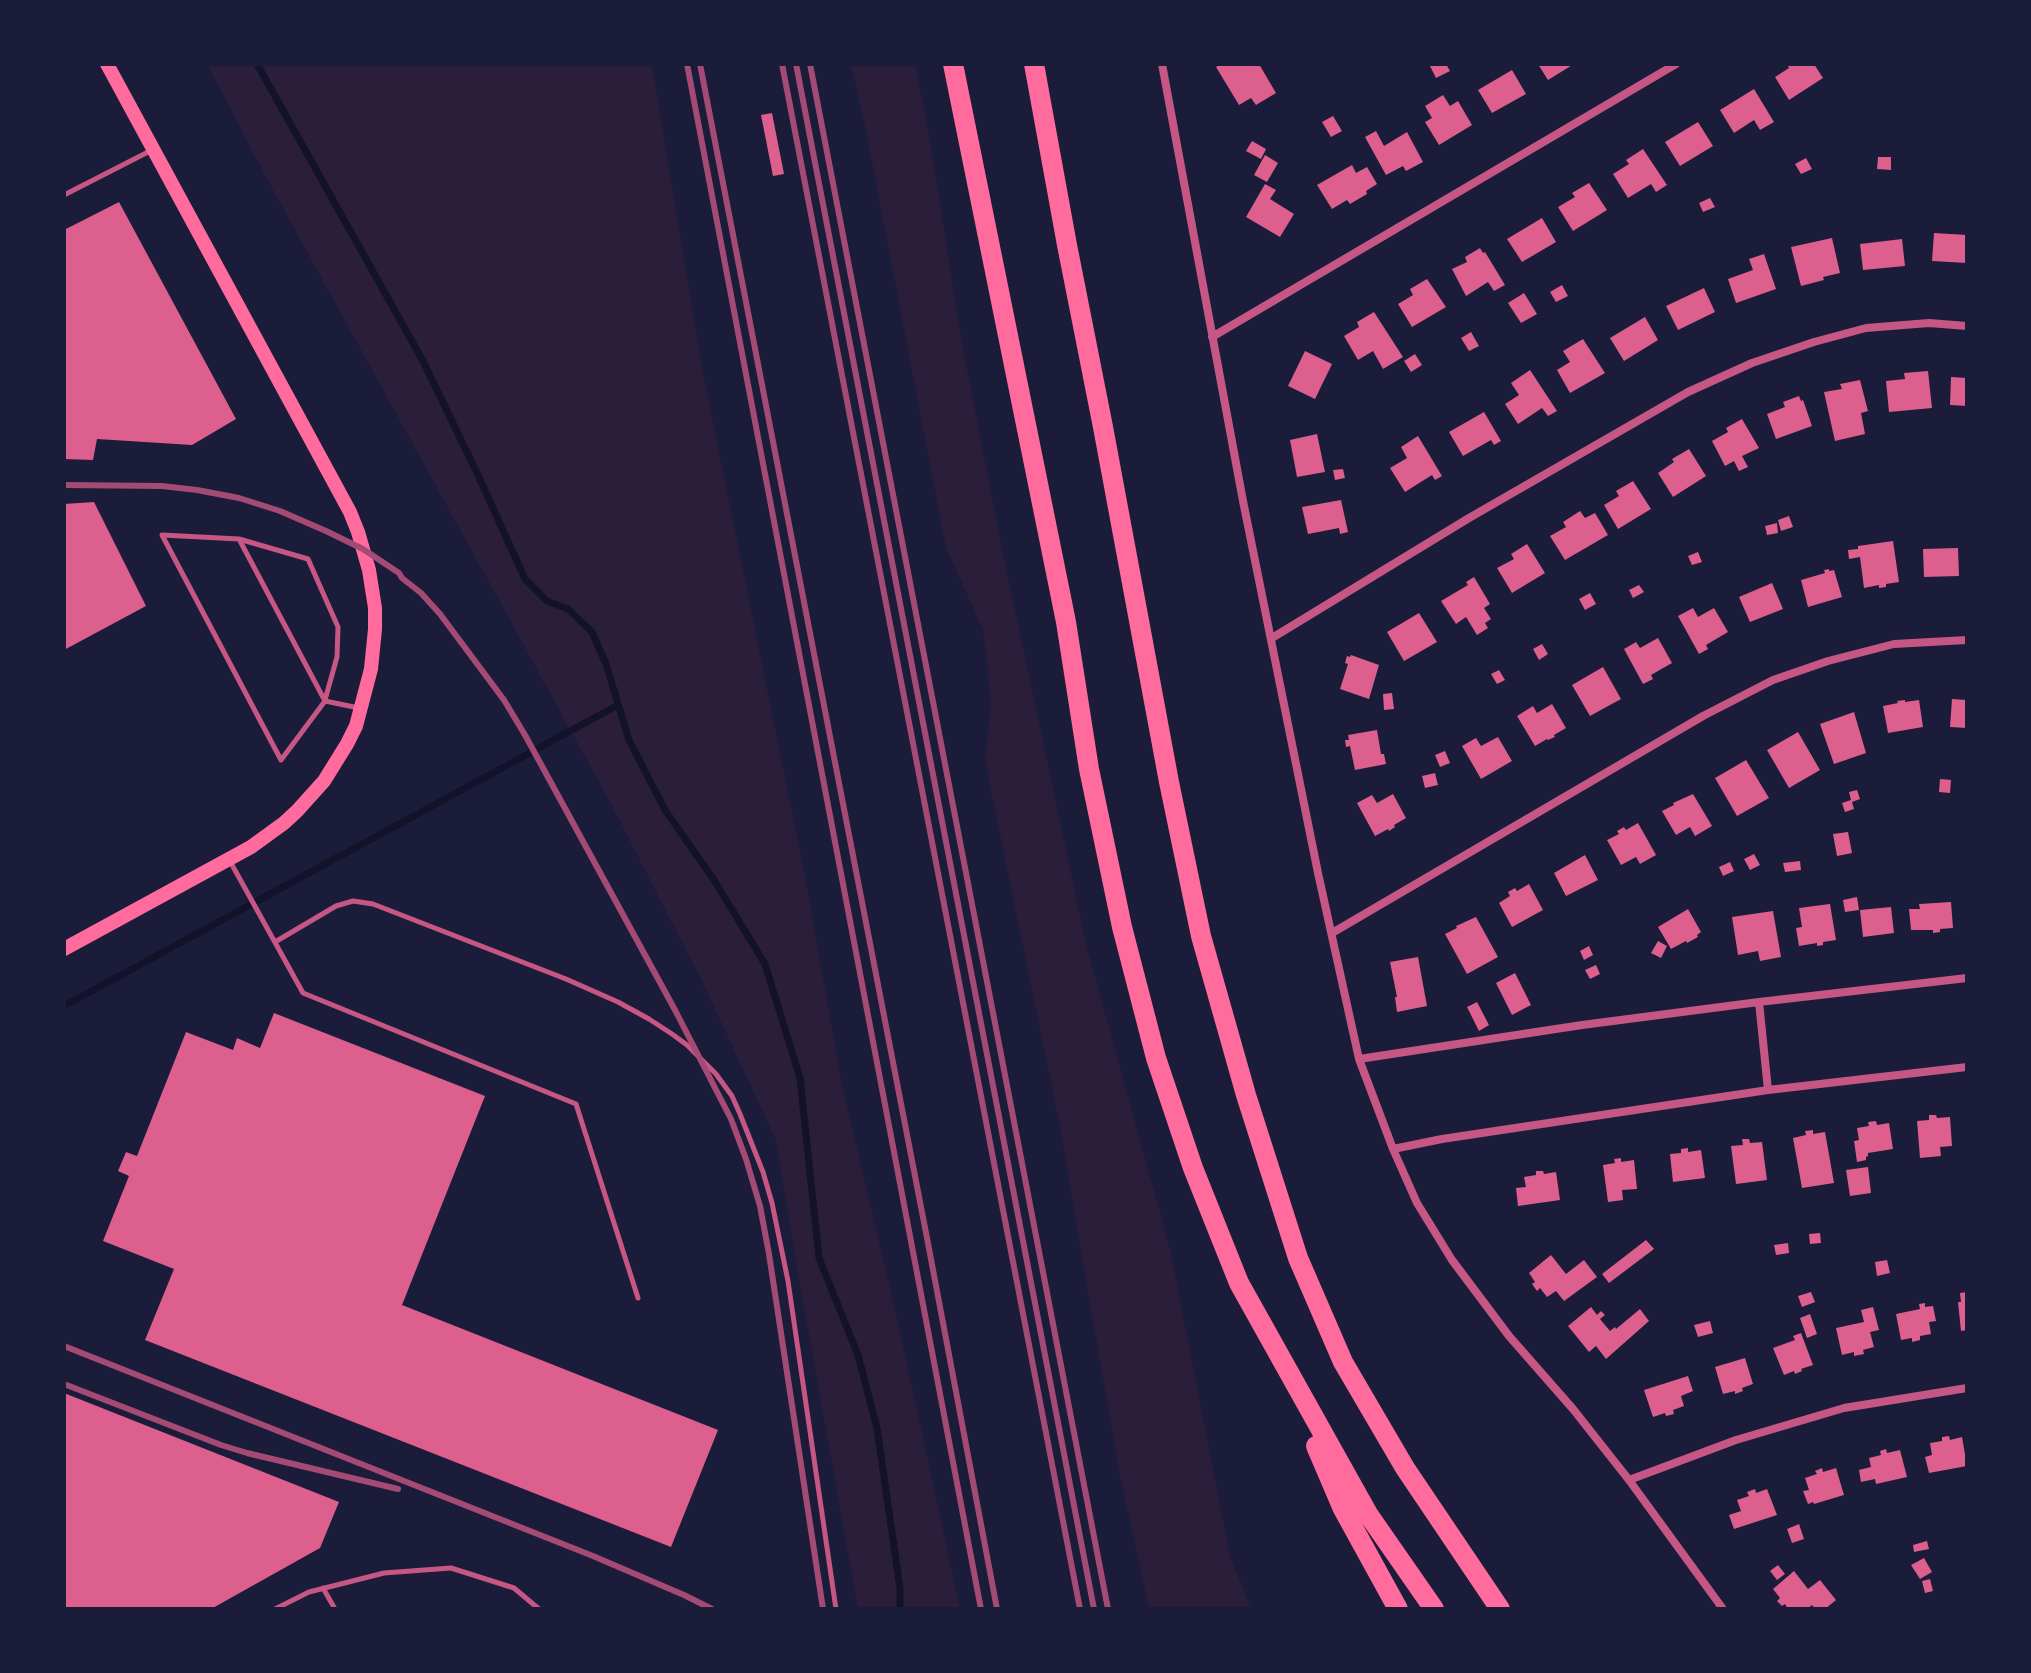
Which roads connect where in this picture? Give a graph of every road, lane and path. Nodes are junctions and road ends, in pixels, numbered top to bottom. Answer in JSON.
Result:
{"nodes":[{"id":1,"x":107,"y":64,"type":"edge"},
{"id":2,"x":953,"y":64,"type":"edge"},
{"id":3,"x":1034,"y":64,"type":"edge"},
{"id":4,"x":1162,"y":64,"type":"edge"},
{"id":5,"x":1676,"y":64,"type":"edge"},
{"id":6,"x":153,"y":149,"type":"junction"},
{"id":7,"x":64,"y":195,"type":"edge"},
{"id":8,"x":1967,"y":326,"type":"edge"},
{"id":9,"x":1212,"y":337,"type":"junction"},
{"id":10,"x":239,"y":539,"type":"junction"},
{"id":11,"x":1272,"y":638,"type":"junction"},
{"id":12,"x":1967,"y":640,"type":"edge"},
{"id":13,"x":325,"y":701,"type":"junction"},
{"id":14,"x":362,"y":708,"type":"junction"},
{"id":15,"x":229,"y":859,"type":"junction"},
{"id":16,"x":1332,"y":933,"type":"junction"},
{"id":17,"x":275,"y":942,"type":"junction"},
{"id":18,"x":64,"y":949,"type":"edge"},
{"id":19,"x":1967,"y":978,"type":"edge"},
{"id":20,"x":1759,"y":1002,"type":"junction"},
{"id":21,"x":1359,"y":1059,"type":"junction"},
{"id":22,"x":1967,"y":1067,"type":"edge"},
{"id":23,"x":1768,"y":1090,"type":"junction"},
{"id":24,"x":1393,"y":1149,"type":"junction"},
{"id":25,"x":638,"y":1298,"type":"dead end"},
{"id":26,"x":1277,"y":1354,"type":"junction"},
{"id":27,"x":1967,"y":1388,"type":"edge"},
{"id":28,"x":1629,"y":1480,"type":"junction"},
{"id":29,"x":323,"y":1588,"type":"junction"},
{"id":30,"x":275,"y":1609,"type":"edge"},
{"id":31,"x":335,"y":1609,"type":"edge"},
{"id":32,"x":539,"y":1609,"type":"edge"},
{"id":33,"x":836,"y":1609,"type":"edge"},
{"id":34,"x":1398,"y":1609,"type":"edge"},
{"id":35,"x":1434,"y":1609,"type":"edge"},
{"id":36,"x":1500,"y":1609,"type":"edge"},
{"id":37,"x":1723,"y":1609,"type":"edge"}],
"edges":[{"from":1,"to":6,"type":"main road"},
{"from":2,"to":26,"type":"highway"},
{"from":3,"to":36,"type":"highway"},
{"from":4,"to":9,"type":"street"},
{"from":5,"to":9,"type":"street"},
{"from":6,"to":7,"type":"lane"},
{"from":6,"to":14,"type":"main road"},
{"from":8,"to":11,"type":"street"},
{"from":9,"to":11,"type":"street"},
{"from":10,"to":13,"type":"lane"},
{"from":10,"to":13,"type":"lane"},
{"from":10,"to":13,"type":"lane"},
{"from":11,"to":16,"type":"street"},
{"from":12,"to":16,"type":"street"},
{"from":13,"to":14,"type":"lane"},
{"from":14,"to":15,"type":"main road"},
{"from":15,"to":17,"type":"lane"},
{"from":15,"to":18,"type":"main road"},
{"from":16,"to":21,"type":"street"},
{"from":17,"to":25,"type":"lane"},
{"from":17,"to":33,"type":"lane"},
{"from":19,"to":20,"type":"street"},
{"from":20,"to":21,"type":"street"},
{"from":20,"to":23,"type":"street"},
{"from":21,"to":24,"type":"street"},
{"from":22,"to":23,"type":"street"},
{"from":23,"to":24,"type":"street"},
{"from":24,"to":28,"type":"street"},
{"from":26,"to":34,"type":"highway"},
{"from":26,"to":35,"type":"highway"},
{"from":27,"to":28,"type":"street"},
{"from":28,"to":37,"type":"street"},
{"from":29,"to":30,"type":"lane"},
{"from":29,"to":31,"type":"lane"},
{"from":29,"to":32,"type":"lane"}]}
